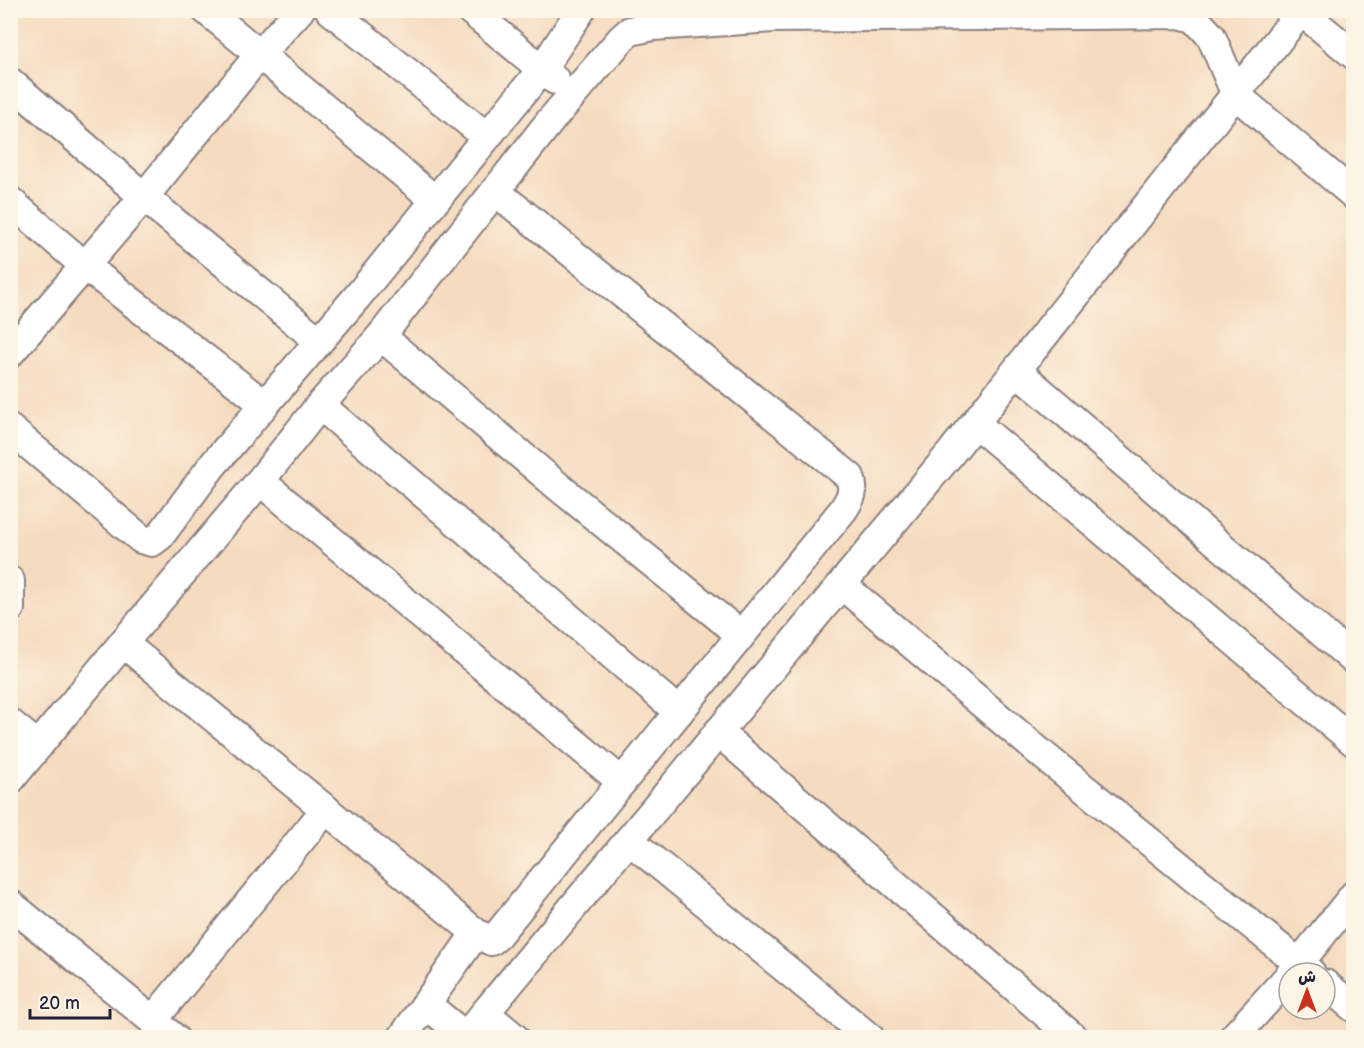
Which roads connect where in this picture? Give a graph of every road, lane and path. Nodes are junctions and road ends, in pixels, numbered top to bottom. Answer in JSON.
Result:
{"nodes":[{"id":1,"x":206,"y":10,"type":"edge"},
{"id":2,"x":300,"y":10,"type":"edge"},
{"id":3,"x":330,"y":10,"type":"edge"},
{"id":4,"x":470,"y":10,"type":"edge"},
{"id":5,"x":581,"y":10,"type":"edge"},
{"id":6,"x":1301,"y":11,"type":"edge"},
{"id":7,"x":259,"y":55,"type":"junction"},
{"id":8,"x":1353,"y":55,"type":"edge"},
{"id":9,"x":542,"y":69,"type":"junction"},
{"id":10,"x":10,"y":82,"type":"edge"},
{"id":11,"x":573,"y":95,"type":"junction"},
{"id":12,"x":1236,"y":95,"type":"junction"},
{"id":13,"x":487,"y":137,"type":"junction"},
{"id":14,"x":495,"y":191,"type":"junction"},
{"id":15,"x":1353,"y":195,"type":"edge"},
{"id":16,"x":144,"y":196,"type":"junction"},
{"id":17,"x":10,"y":201,"type":"edge"},
{"id":18,"x":435,"y":201,"type":"junction"},
{"id":19,"x":85,"y":266,"type":"junction"},
{"id":20,"x":381,"y":336,"type":"junction"},
{"id":21,"x":319,"y":340,"type":"junction"},
{"id":22,"x":10,"y":353,"type":"edge"},
{"id":23,"x":1017,"y":371,"type":"junction"},
{"id":24,"x":264,"y":404,"type":"junction"},
{"id":25,"x":320,"y":405,"type":"junction"},
{"id":26,"x":975,"y":423,"type":"junction"},
{"id":27,"x":10,"y":429,"type":"edge"},
{"id":28,"x":260,"y":481,"type":"junction"},
{"id":29,"x":10,"y":581,"type":"edge"},
{"id":30,"x":842,"y":585,"type":"junction"},
{"id":31,"x":10,"y":608,"type":"edge"},
{"id":32,"x":741,"y":634,"type":"junction"},
{"id":33,"x":123,"y":643,"type":"junction"},
{"id":34,"x":1353,"y":660,"type":"edge"},
{"id":35,"x":679,"y":712,"type":"junction"},
{"id":36,"x":10,"y":723,"type":"edge"},
{"id":37,"x":718,"y":732,"type":"junction"},
{"id":38,"x":1353,"y":742,"type":"edge"},
{"id":39,"x":38,"y":746,"type":"junction"},
{"id":40,"x":10,"y":780,"type":"edge"},
{"id":41,"x":622,"y":782,"type":"junction"},
{"id":42,"x":326,"y":809,"type":"junction"},
{"id":43,"x":629,"y":840,"type":"junction"},
{"id":44,"x":1353,"y":895,"type":"edge"},
{"id":45,"x":10,"y":904,"type":"edge"},
{"id":46,"x":476,"y":933,"type":"junction"},
{"id":47,"x":1286,"y":961,"type":"edge"},
{"id":48,"x":1305,"y":961,"type":"edge"},
{"id":49,"x":1277,"y":993,"type":"edge"},
{"id":50,"x":1337,"y":994,"type":"edge"},
{"id":51,"x":427,"y":1005,"type":"junction"},
{"id":52,"x":1353,"y":1008,"type":"edge"},
{"id":53,"x":485,"y":1013,"type":"junction"},
{"id":54,"x":163,"y":1029,"type":"edge"},
{"id":55,"x":465,"y":1037,"type":"edge"},
{"id":56,"x":1235,"y":1037,"type":"edge"},
{"id":57,"x":402,"y":1038,"type":"edge"},
{"id":58,"x":515,"y":1038,"type":"edge"},
{"id":59,"x":870,"y":1038,"type":"edge"},
{"id":60,"x":1074,"y":1038,"type":"edge"}],
"edges":[{"from":1,"to":7,"type":"street"},
{"from":2,"to":7,"type":"street"},
{"from":3,"to":13,"type":"street"},
{"from":4,"to":9,"type":"street"},
{"from":5,"to":9,"type":"street"},
{"from":6,"to":8,"type":"street"},
{"from":6,"to":12,"type":"street"},
{"from":7,"to":16,"type":"street"},
{"from":7,"to":18,"type":"street"},
{"from":9,"to":11,"type":"street"},
{"from":9,"to":13,"type":"street"},
{"from":10,"to":16,"type":"street"},
{"from":11,"to":12,"type":"street"},
{"from":11,"to":14,"type":"street"},
{"from":12,"to":15,"type":"street"},
{"from":12,"to":23,"type":"street"},
{"from":13,"to":18,"type":"street"},
{"from":14,"to":20,"type":"street"},
{"from":14,"to":32,"type":"street"},
{"from":16,"to":19,"type":"street"},
{"from":16,"to":21,"type":"street"},
{"from":17,"to":19,"type":"street"},
{"from":18,"to":21,"type":"street"},
{"from":19,"to":22,"type":"street"},
{"from":19,"to":24,"type":"street"},
{"from":20,"to":25,"type":"street"},
{"from":20,"to":32,"type":"street"},
{"from":21,"to":24,"type":"street"},
{"from":23,"to":26,"type":"street"},
{"from":23,"to":34,"type":"street"},
{"from":24,"to":27,"type":"street"},
{"from":25,"to":28,"type":"street"},
{"from":25,"to":35,"type":"street"},
{"from":26,"to":30,"type":"street"},
{"from":26,"to":38,"type":"street"},
{"from":28,"to":33,"type":"street"},
{"from":28,"to":41,"type":"street"},
{"from":29,"to":31,"type":"street"},
{"from":30,"to":37,"type":"street"},
{"from":30,"to":47,"type":"street"},
{"from":32,"to":35,"type":"street"},
{"from":33,"to":39,"type":"street"},
{"from":33,"to":42,"type":"street"},
{"from":35,"to":41,"type":"street"},
{"from":36,"to":39,"type":"street"},
{"from":37,"to":43,"type":"street"},
{"from":37,"to":60,"type":"street"},
{"from":39,"to":40,"type":"street"},
{"from":41,"to":46,"type":"street"},
{"from":42,"to":46,"type":"street"},
{"from":42,"to":54,"type":"street"},
{"from":43,"to":53,"type":"street"},
{"from":43,"to":59,"type":"street"},
{"from":44,"to":48,"type":"street"},
{"from":45,"to":54,"type":"street"},
{"from":46,"to":51,"type":"street"},
{"from":49,"to":56,"type":"street"},
{"from":50,"to":52,"type":"street"},
{"from":51,"to":55,"type":"street"},
{"from":51,"to":57,"type":"street"},
{"from":53,"to":55,"type":"street"},
{"from":53,"to":58,"type":"street"}]}
